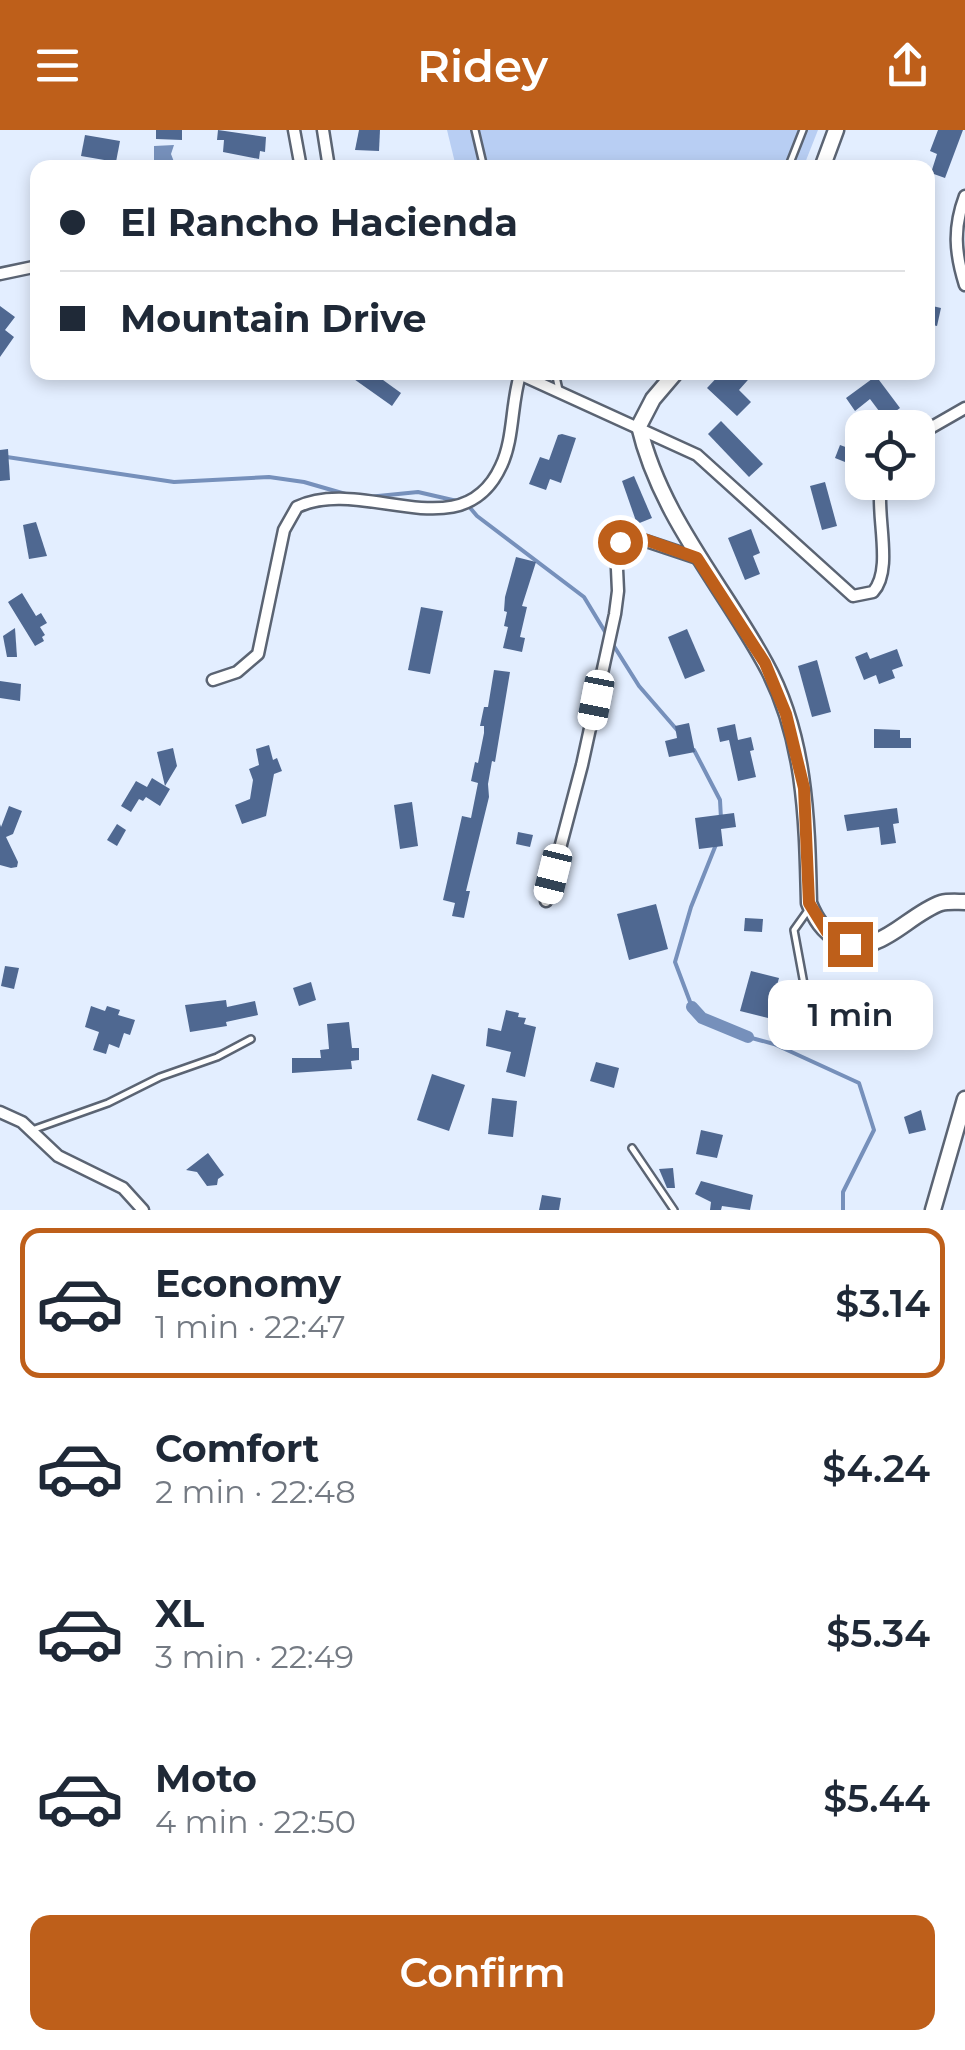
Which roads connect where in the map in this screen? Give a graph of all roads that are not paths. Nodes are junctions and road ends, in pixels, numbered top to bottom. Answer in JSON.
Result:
{"nodes":[{"id":1,"x":294,"y":130,"type":"edge"},
{"id":2,"x":323,"y":130,"type":"edge"},
{"id":3,"x":475,"y":130,"type":"edge"},
{"id":4,"x":803,"y":130,"type":"edge"},
{"id":5,"x":836,"y":130,"type":"edge"},
{"id":6,"x":300,"y":160,"type":"edge"},
{"id":7,"x":328,"y":160,"type":"edge"},
{"id":8,"x":482,"y":160,"type":"edge"},
{"id":9,"x":791,"y":160,"type":"edge"},
{"id":10,"x":825,"y":160,"type":"edge"},
{"id":11,"x":965,"y":196,"type":"edge"},
{"id":12,"x":30,"y":268,"type":"edge"},
{"id":13,"x":0,"y":274,"type":"edge"},
{"id":14,"x":965,"y":285,"type":"edge"},
{"id":15,"x":517,"y":380,"type":"edge"},
{"id":16,"x":533,"y":380,"type":"edge"},
{"id":17,"x":557,"y":380,"type":"edge"},
{"id":18,"x":669,"y":380,"type":"edge"},
{"id":19,"x":559,"y":390,"type":"junction"},
{"id":20,"x":965,"y":408,"type":"edge"},
{"id":21,"x":935,"y":425,"type":"edge"},
{"id":22,"x":639,"y":426,"type":"junction"},
{"id":23,"x":879,"y":500,"type":"edge"},
{"id":24,"x":697,"y":558,"type":"junction"},
{"id":25,"x":214,"y":680,"type":"dead end"},
{"id":26,"x":546,"y":902,"type":"dead end"},
{"id":27,"x":965,"y":902,"type":"edge"},
{"id":28,"x":810,"y":907,"type":"junction"},
{"id":29,"x":806,"y":994,"type":"dead end"},
{"id":30,"x":252,"y":1040,"type":"dead end"},
{"id":31,"x":965,"y":1099,"type":"edge"},
{"id":32,"x":0,"y":1112,"type":"edge"},
{"id":33,"x":32,"y":1130,"type":"junction"},
{"id":34,"x":632,"y":1148,"type":"dead end"},
{"id":35,"x":143,"y":1210,"type":"edge"},
{"id":36,"x":674,"y":1210,"type":"edge"},
{"id":37,"x":933,"y":1210,"type":"edge"}],
"edges":[{"from":1,"to":6,"type":"street"},
{"from":2,"to":7,"type":"street"},
{"from":3,"to":8,"type":"lane"},
{"from":4,"to":9,"type":"lane"},
{"from":5,"to":10,"type":"main road"},
{"from":11,"to":14,"type":"street"},
{"from":12,"to":13,"type":"street"},
{"from":15,"to":25,"type":"street"},
{"from":16,"to":19,"type":"street"},
{"from":17,"to":19,"type":"lane"},
{"from":18,"to":22,"type":"main road"},
{"from":19,"to":22,"type":"street"},
{"from":20,"to":21,"type":"street"},
{"from":22,"to":23,"type":"street"},
{"from":22,"to":24,"type":"main road"},
{"from":24,"to":26,"type":"street"},
{"from":24,"to":28,"type":"main road"},
{"from":27,"to":28,"type":"main road"},
{"from":28,"to":29,"type":"lane"},
{"from":30,"to":33,"type":"lane"},
{"from":31,"to":37,"type":"main road"},
{"from":32,"to":33,"type":"street"},
{"from":33,"to":35,"type":"street"},
{"from":34,"to":36,"type":"lane"}]}
